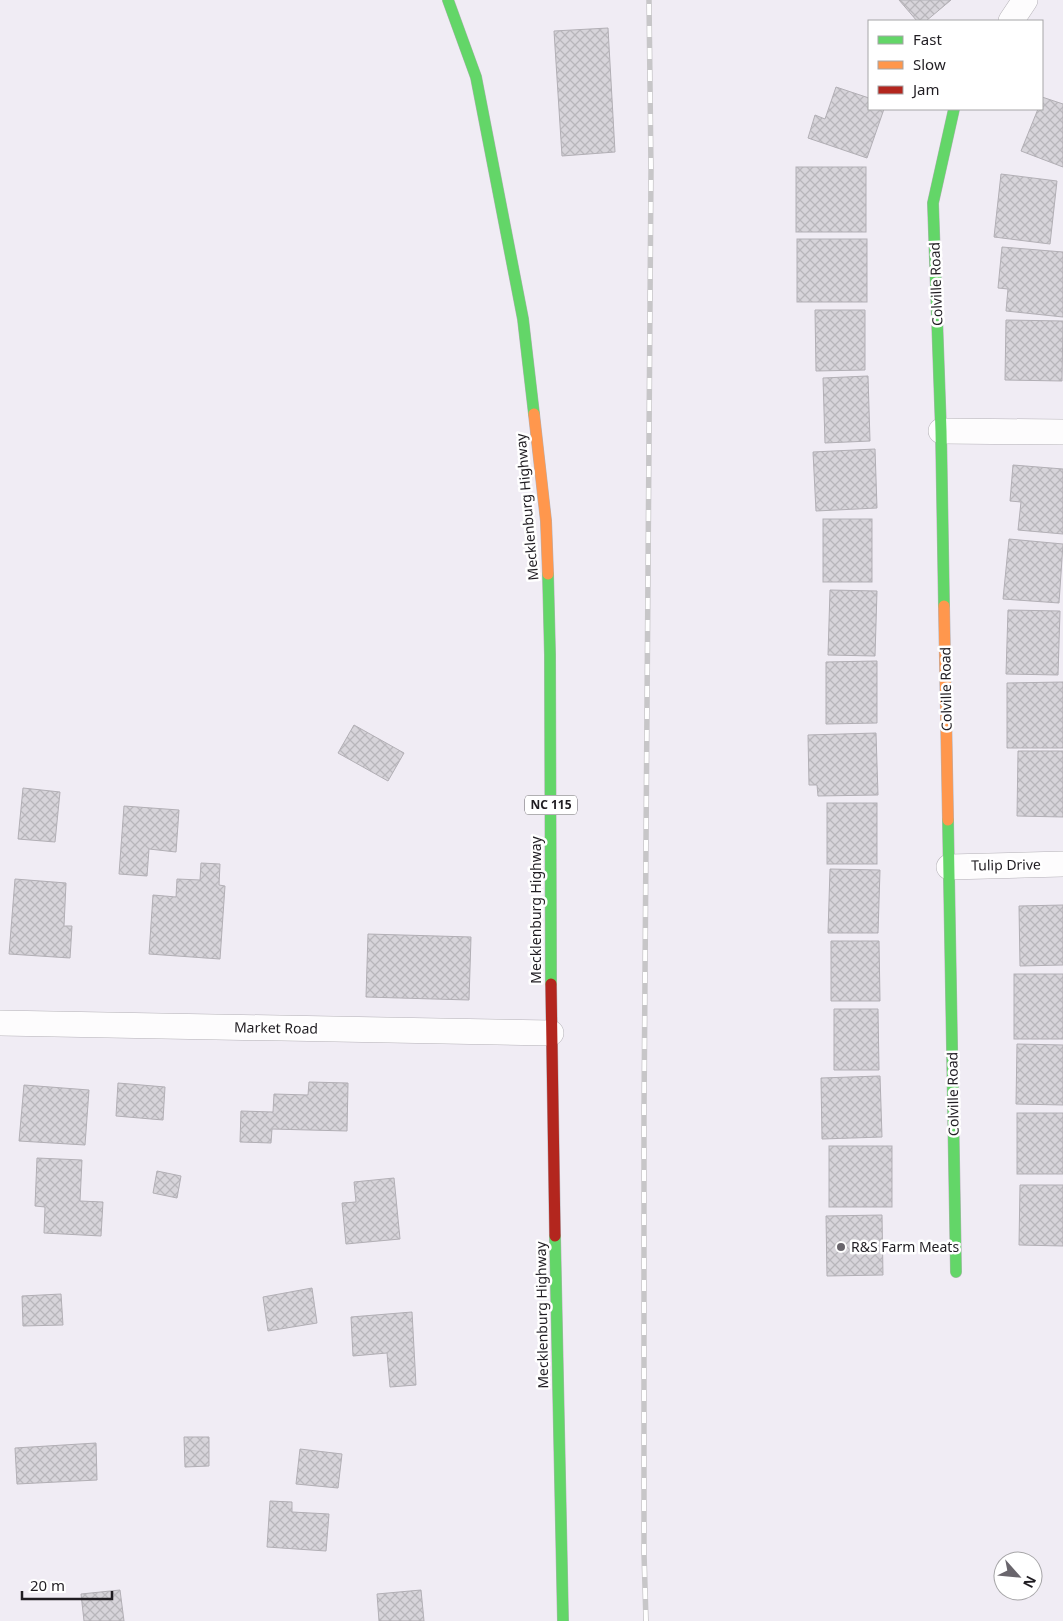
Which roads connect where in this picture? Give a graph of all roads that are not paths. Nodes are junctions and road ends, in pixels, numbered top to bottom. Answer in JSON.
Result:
{"nodes":[{"id":1,"x":448,"y":0,"type":"edge"},
{"id":2,"x":1025,"y":0,"type":"edge"},
{"id":3,"x":1012,"y":20,"type":"edge"},
{"id":4,"x":954,"y":110,"type":"edge"},
{"id":5,"x":941,"y":431,"type":"junction"},
{"id":6,"x":1063,"y":432,"type":"edge"},
{"id":7,"x":1063,"y":864,"type":"edge"},
{"id":8,"x":949,"y":867,"type":"junction"},
{"id":9,"x":0,"y":1023,"type":"edge"},
{"id":10,"x":551,"y":1033,"type":"junction"},
{"id":11,"x":956,"y":1272,"type":"dead end"},
{"id":12,"x":563,"y":1621,"type":"edge"}],
"edges":[{"from":1,"to":10,"type":"main road","name":"Mecklenburg Highway","number":"NC 115"},
{"from":2,"to":3,"type":"street"},
{"from":4,"to":5,"type":"main road","name":"Colville Road"},
{"from":5,"to":6,"type":"street"},
{"from":5,"to":8,"type":"main road","name":"Colville Road"},
{"from":7,"to":8,"type":"street","name":"Tulip Drive"},
{"from":8,"to":11,"type":"main road","name":"Colville Road"},
{"from":9,"to":10,"type":"street","name":"Market Road"},
{"from":10,"to":12,"type":"main road","name":"Mecklenburg Highway","number":"NC 115"}]}
